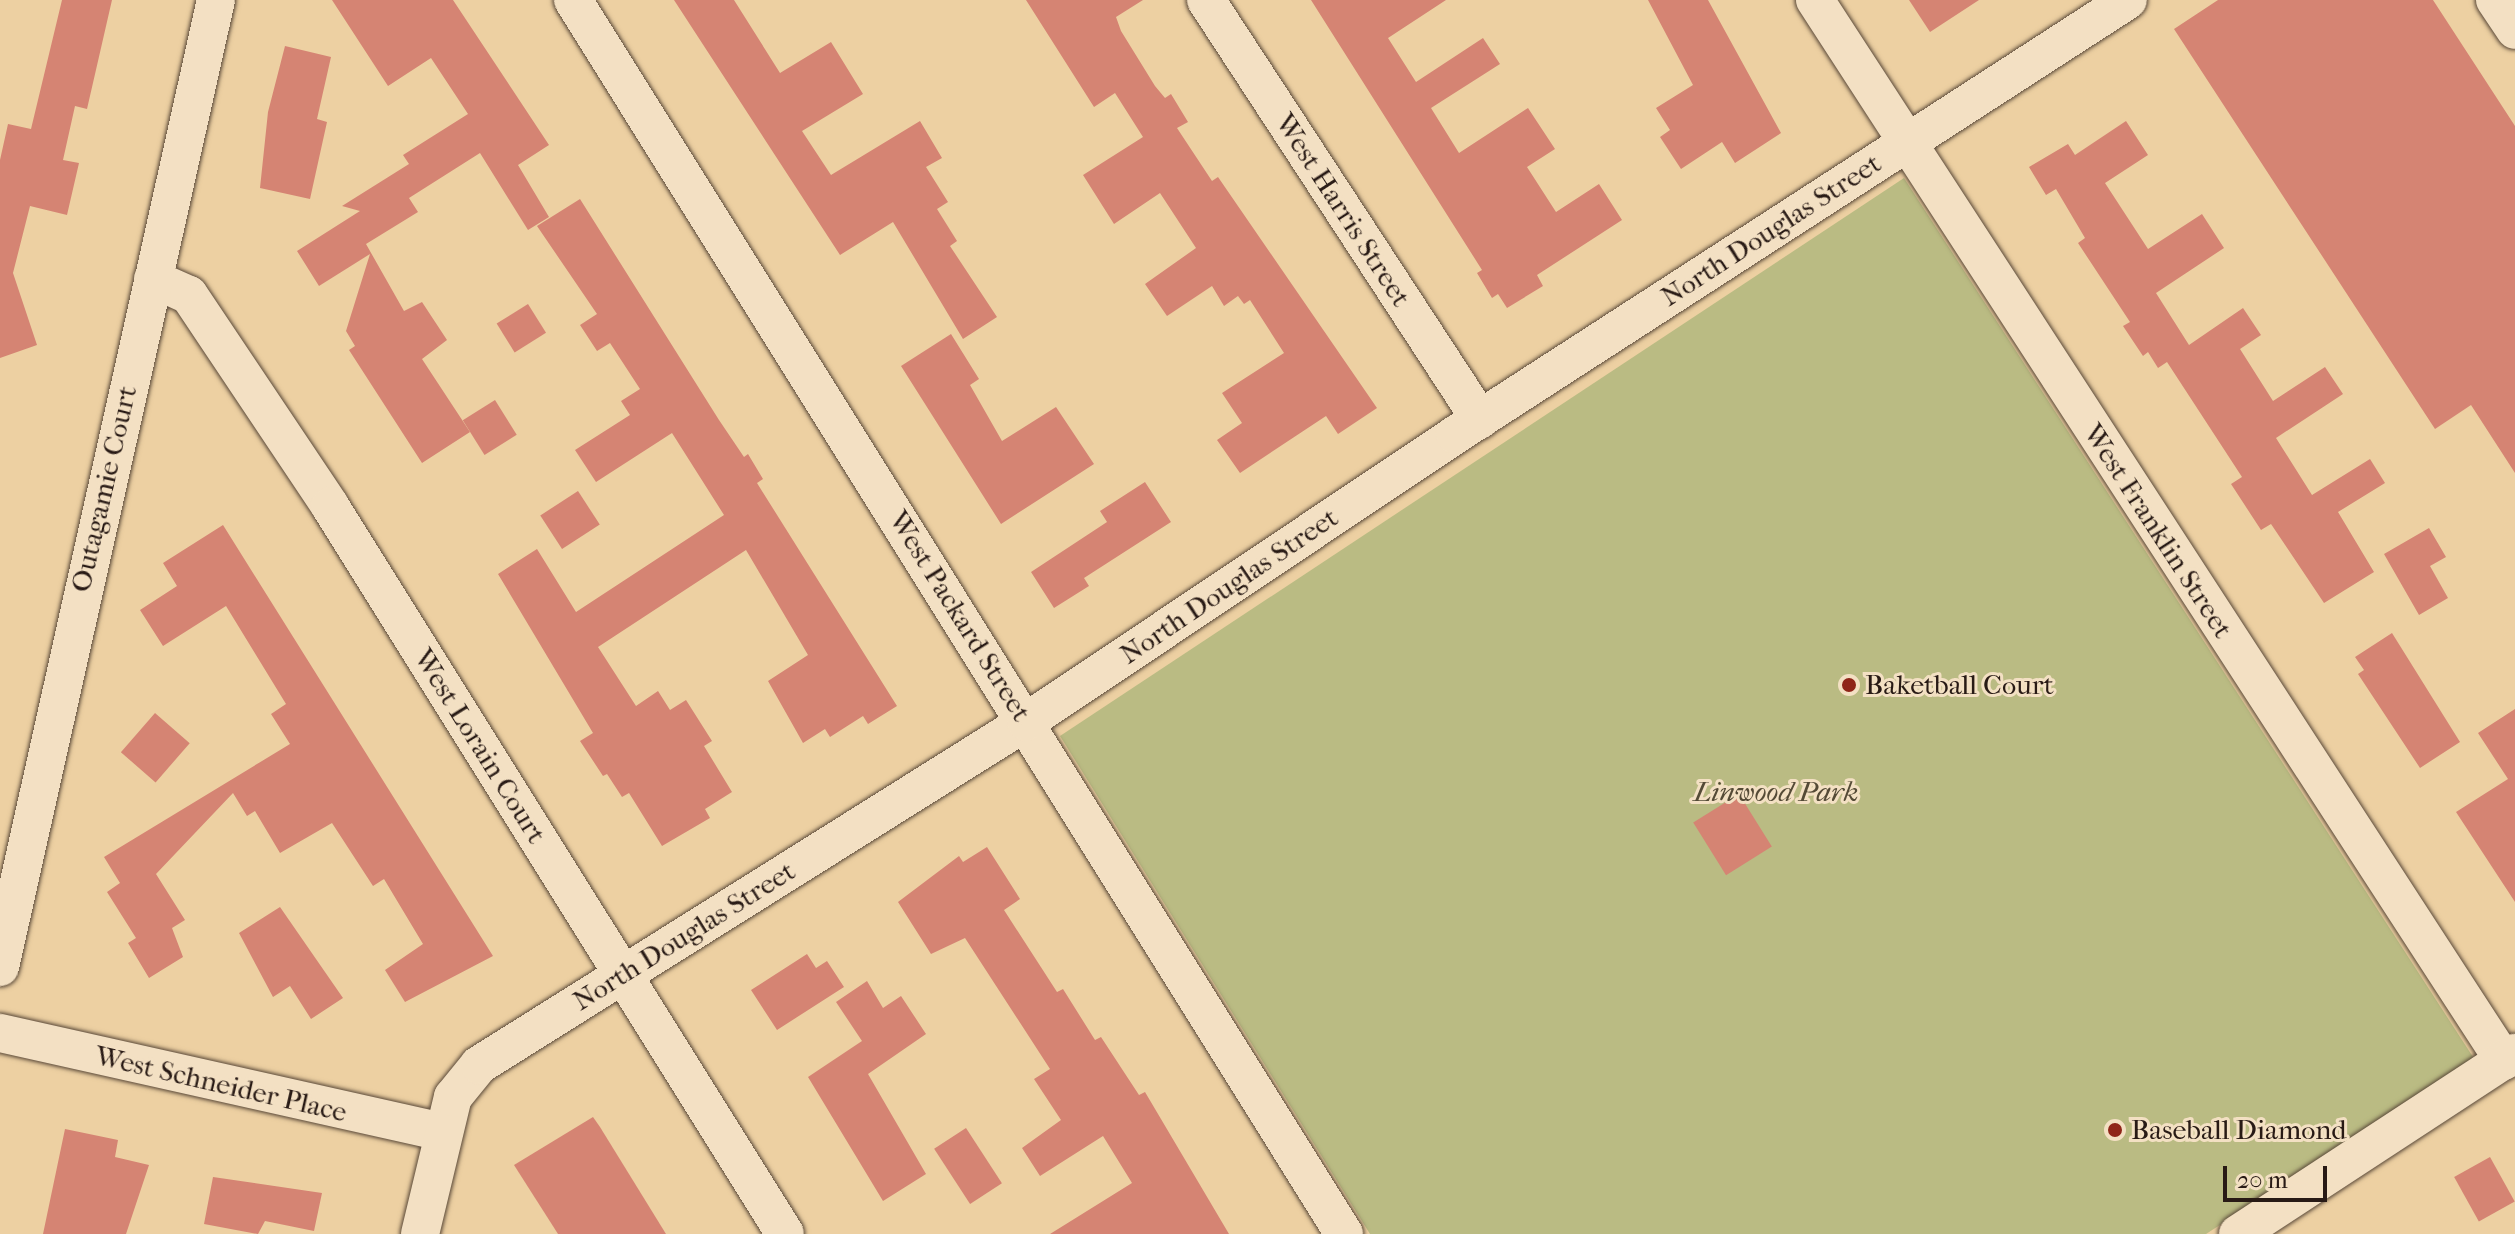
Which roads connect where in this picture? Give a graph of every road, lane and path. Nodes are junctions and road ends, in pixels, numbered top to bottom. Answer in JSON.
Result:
{"nodes":[{"id":1,"x":573,"y":0,"type":"edge"},
{"id":2,"x":1206,"y":0,"type":"edge"},
{"id":3,"x":1815,"y":0,"type":"edge"},
{"id":4,"x":2128,"y":0,"type":"edge"},
{"id":5,"x":2495,"y":0,"type":"edge"},
{"id":6,"x":213,"y":6,"type":"edge"},
{"id":7,"x":2515,"y":30,"type":"edge"},
{"id":8,"x":1907,"y":142,"type":"junction"},
{"id":9,"x":153,"y":279,"type":"junction"},
{"id":10,"x":1480,"y":419,"type":"junction"},
{"id":11,"x":1026,"y":722,"type":"junction"},
{"id":12,"x":0,"y":967,"type":"edge"},
{"id":13,"x":622,"y":974,"type":"junction"},
{"id":14,"x":0,"y":1033,"type":"edge"},
{"id":15,"x":2510,"y":1057,"type":"edge"},
{"id":16,"x":442,"y":1132,"type":"junction"},
{"id":17,"x":420,"y":1234,"type":"edge"},
{"id":18,"x":785,"y":1234,"type":"edge"},
{"id":19,"x":1344,"y":1234,"type":"edge"},
{"id":20,"x":2238,"y":1234,"type":"edge"}],
"edges":[{"from":1,"to":11,"type":"street","name":"West Packard Street"},
{"from":2,"to":10,"type":"street","name":"West Harris Street"},
{"from":3,"to":8,"type":"street","name":"West Franklin Street"},
{"from":4,"to":8,"type":"street","name":"North Douglas Street"},
{"from":5,"to":7,"type":"street"},
{"from":6,"to":9,"type":"street","name":"Outagamie Court"},
{"from":8,"to":10,"type":"street","name":"North Douglas Street"},
{"from":8,"to":15,"type":"street","name":"West Franklin Street"},
{"from":9,"to":12,"type":"street","name":"Outagamie Court"},
{"from":9,"to":13,"type":"street","name":"West Lorain Court"},
{"from":10,"to":11,"type":"street","name":"North Douglas Street"},
{"from":11,"to":13,"type":"street","name":"North Douglas Street"},
{"from":11,"to":19,"type":"street","name":"West Packard Street"},
{"from":13,"to":16,"type":"street","name":"North Douglas Street"},
{"from":13,"to":18,"type":"street","name":"West Lorain Court"},
{"from":14,"to":16,"type":"street","name":"West Schneider Place"},
{"from":15,"to":20,"type":"street"},
{"from":16,"to":17,"type":"street","name":"North Douglas Street"}]}
